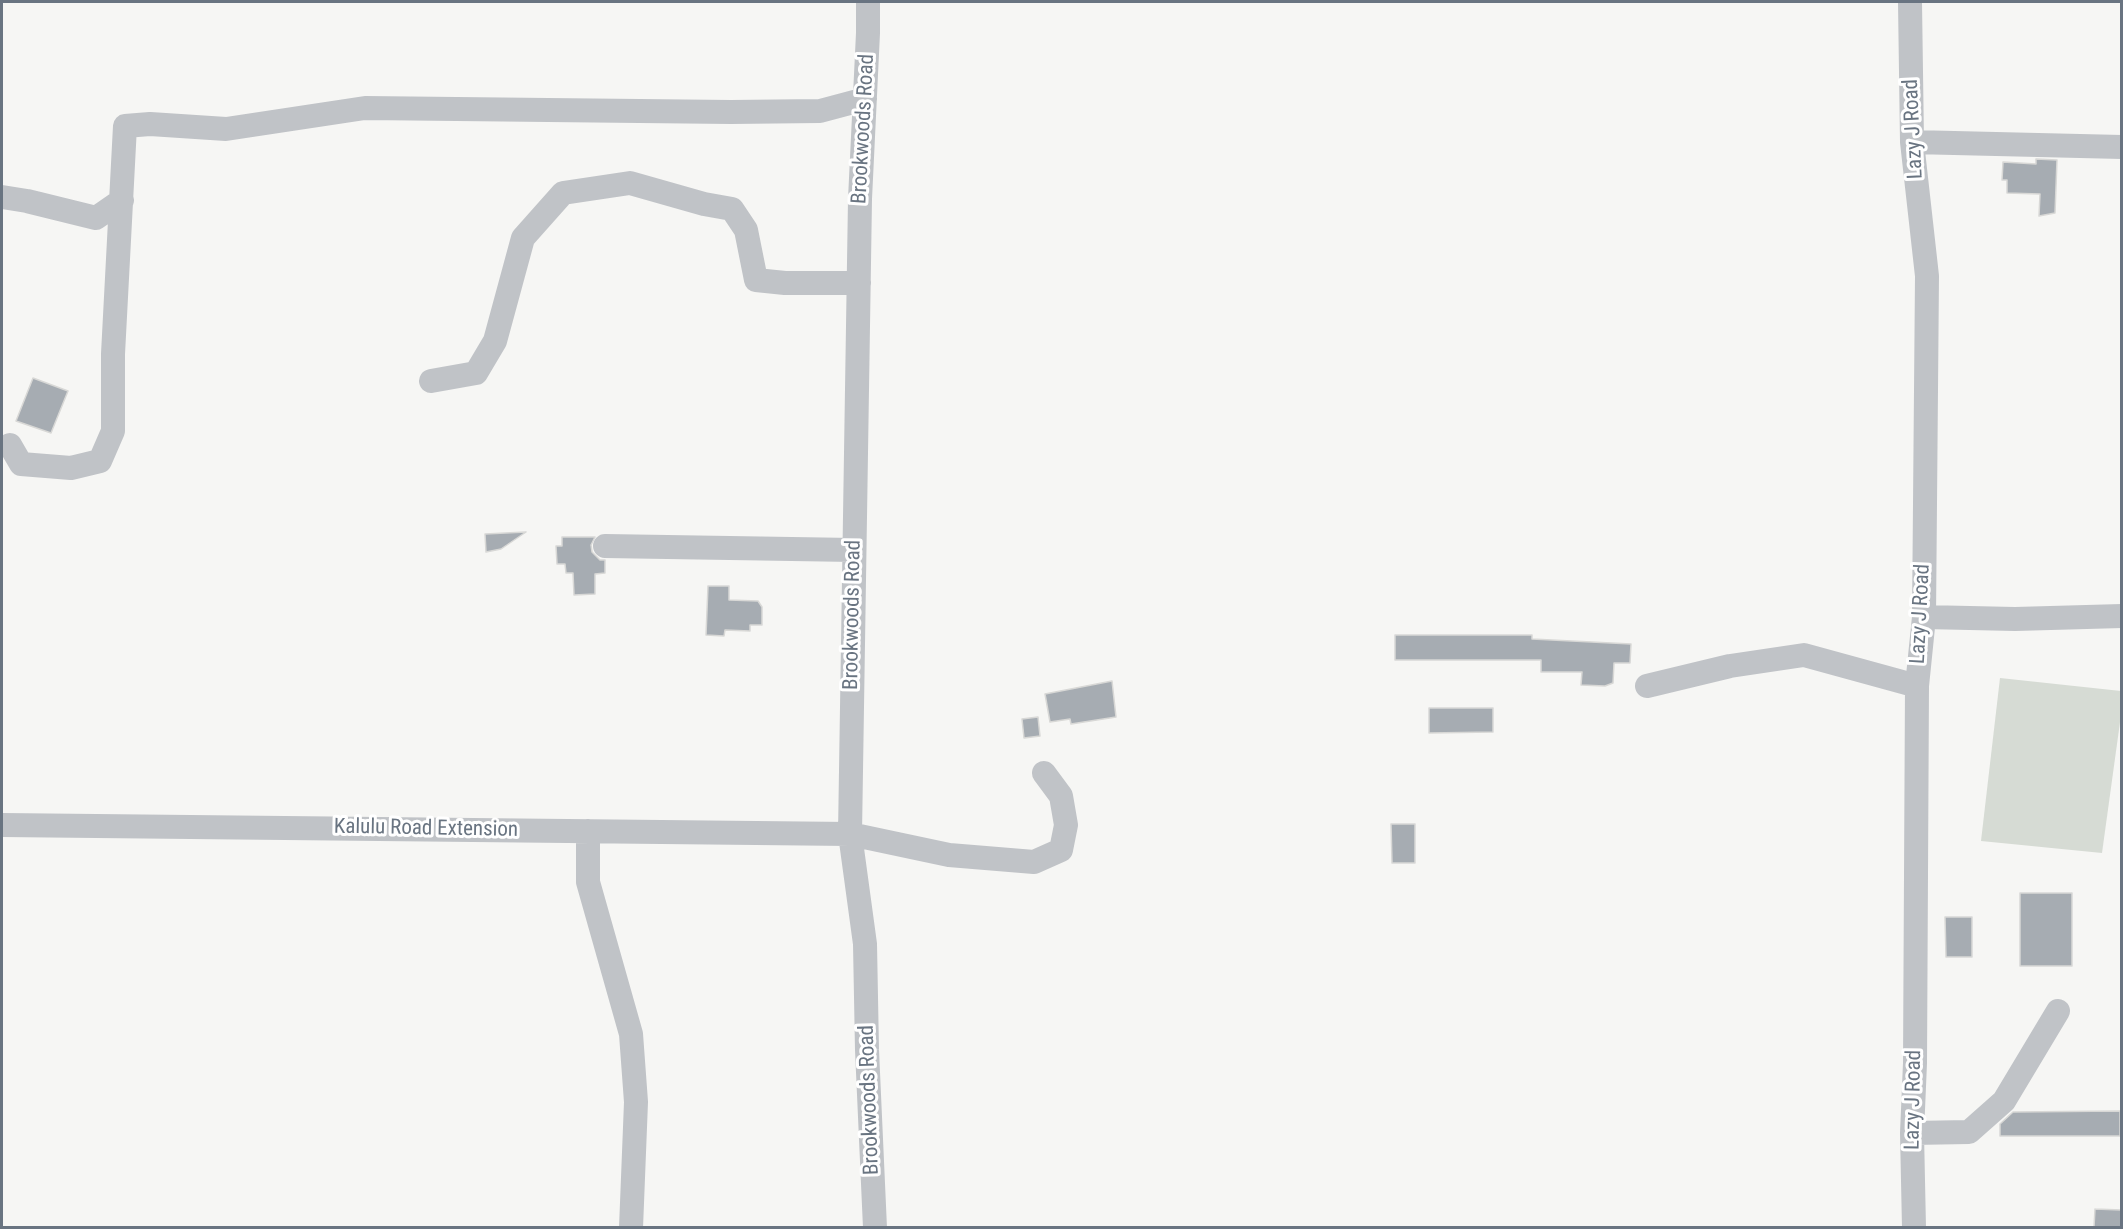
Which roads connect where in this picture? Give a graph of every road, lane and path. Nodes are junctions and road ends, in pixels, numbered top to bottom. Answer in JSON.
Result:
{"nodes":[{"id":1,"x":868,"y":2,"type":"edge"},
{"id":2,"x":1911,"y":2,"type":"edge"},
{"id":3,"x":866,"y":99,"type":"junction"},
{"id":4,"x":1912,"y":142,"type":"junction"},
{"id":5,"x":2121,"y":147,"type":"edge"},
{"id":6,"x":2,"y":197,"type":"edge"},
{"id":7,"x":122,"y":200,"type":"junction"},
{"id":8,"x":859,"y":284,"type":"junction"},
{"id":9,"x":431,"y":381,"type":"dead end"},
{"id":10,"x":10,"y":445,"type":"dead end"},
{"id":11,"x":605,"y":546,"type":"dead end"},
{"id":12,"x":854,"y":550,"type":"junction"},
{"id":13,"x":2121,"y":616,"type":"edge"},
{"id":14,"x":1924,"y":617,"type":"junction"},
{"id":15,"x":1647,"y":686,"type":"dead end"},
{"id":16,"x":1917,"y":686,"type":"junction"},
{"id":17,"x":1044,"y":773,"type":"dead end"},
{"id":18,"x":2,"y":825,"type":"edge"},
{"id":19,"x":588,"y":831,"type":"junction"},
{"id":20,"x":850,"y":834,"type":"junction"},
{"id":21,"x":2058,"y":1011,"type":"dead end"},
{"id":22,"x":1912,"y":1133,"type":"junction"},
{"id":23,"x":631,"y":1227,"type":"edge"},
{"id":24,"x":875,"y":1227,"type":"edge"},
{"id":25,"x":1914,"y":1227,"type":"edge"}],
"edges":[{"from":1,"to":3,"type":"street","name":"Brookwoods Road"},
{"from":2,"to":4,"type":"street","name":"Lazy J Road"},
{"from":3,"to":7,"type":"street"},
{"from":3,"to":8,"type":"street","name":"Brookwoods Road"},
{"from":4,"to":5,"type":"street"},
{"from":4,"to":14,"type":"street","name":"Lazy J Road"},
{"from":6,"to":7,"type":"street"},
{"from":7,"to":10,"type":"street"},
{"from":8,"to":9,"type":"street"},
{"from":8,"to":12,"type":"street","name":"Brookwoods Road"},
{"from":11,"to":12,"type":"street"},
{"from":12,"to":20,"type":"street","name":"Brookwoods Road"},
{"from":13,"to":14,"type":"street"},
{"from":14,"to":16,"type":"street","name":"Lazy J Road"},
{"from":15,"to":16,"type":"street"},
{"from":16,"to":22,"type":"street","name":"Lazy J Road"},
{"from":17,"to":20,"type":"street","name":"Kalulu Road Extension"},
{"from":18,"to":19,"type":"street","name":"Kalulu Road Extension"},
{"from":19,"to":20,"type":"street","name":"Kalulu Road Extension"},
{"from":19,"to":23,"type":"street"},
{"from":20,"to":24,"type":"street","name":"Brookwoods Road"},
{"from":21,"to":22,"type":"street"},
{"from":22,"to":25,"type":"street","name":"Lazy J Road"}]}
